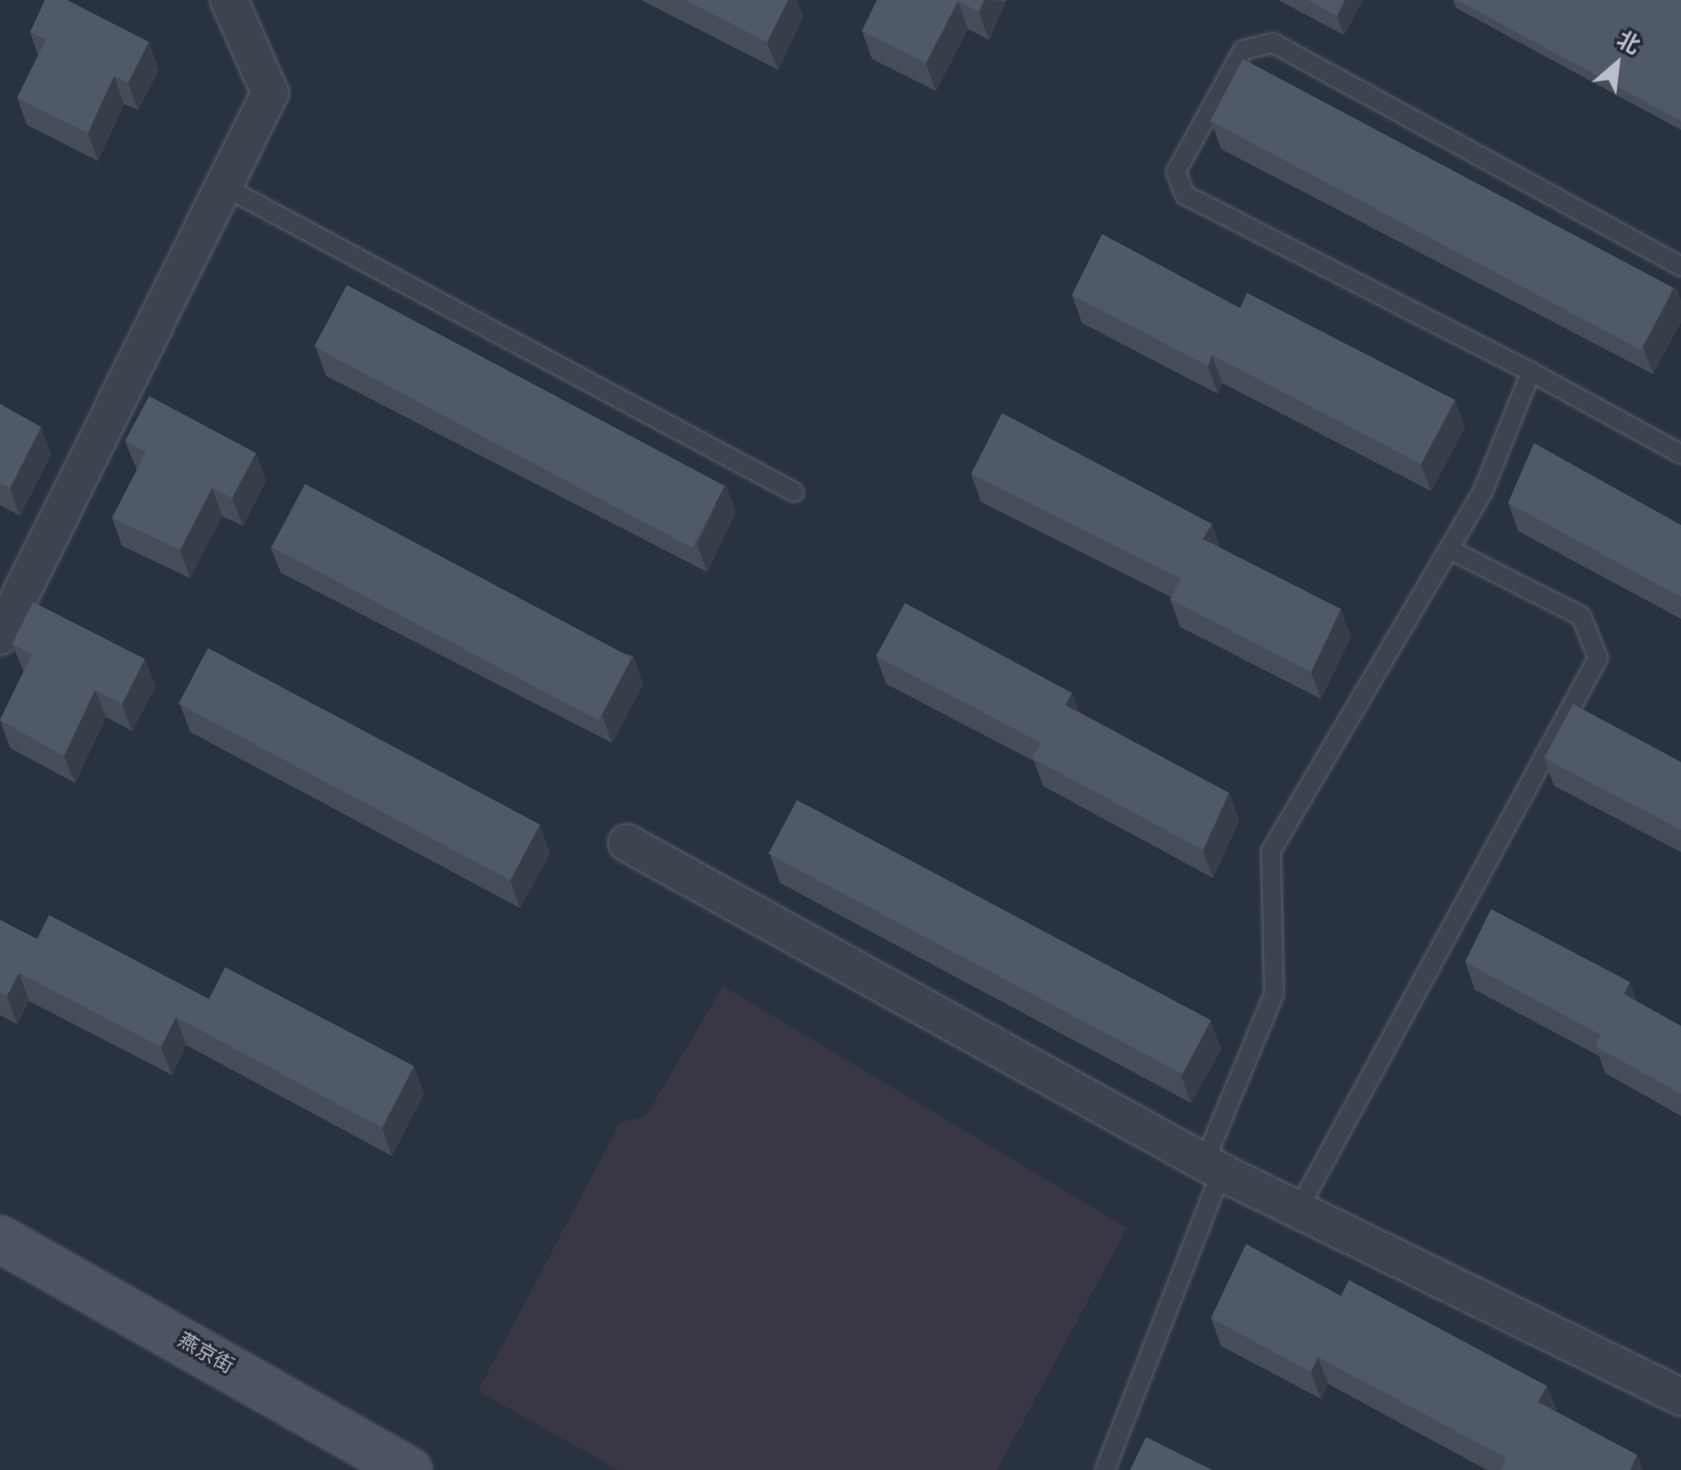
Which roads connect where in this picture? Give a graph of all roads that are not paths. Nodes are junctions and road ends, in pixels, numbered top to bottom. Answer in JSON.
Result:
{"nodes":[{"id":1,"x":229,"y":0,"type":"edge"},
{"id":2,"x":223,"y":186,"type":"junction"},
{"id":3,"x":1681,"y":266,"type":"edge"},
{"id":4,"x":1531,"y":372,"type":"junction"},
{"id":5,"x":1681,"y":454,"type":"edge"},
{"id":6,"x":794,"y":492,"type":"dead end"},
{"id":7,"x":1449,"y":549,"type":"junction"},
{"id":8,"x":0,"y":636,"type":"edge"},
{"id":9,"x":627,"y":843,"type":"dead end"},
{"id":10,"x":1213,"y":1167,"type":"junction"},
{"id":11,"x":1298,"y":1210,"type":"junction"},
{"id":12,"x":0,"y":1239,"type":"edge"},
{"id":13,"x":1681,"y":1397,"type":"edge"},
{"id":14,"x":409,"y":1470,"type":"edge"},
{"id":15,"x":1105,"y":1470,"type":"edge"}],
"edges":[{"from":1,"to":2,"type":"street"},
{"from":2,"to":6,"type":"lane"},
{"from":2,"to":8,"type":"street"},
{"from":3,"to":4,"type":"lane"},
{"from":4,"to":5,"type":"lane"},
{"from":4,"to":7,"type":"lane"},
{"from":7,"to":10,"type":"lane"},
{"from":7,"to":11,"type":"lane"},
{"from":9,"to":10,"type":"street"},
{"from":10,"to":11,"type":"street"},
{"from":10,"to":15,"type":"lane"},
{"from":11,"to":13,"type":"street"},
{"from":12,"to":14,"type":"main road","name":"燕京街"}]}
